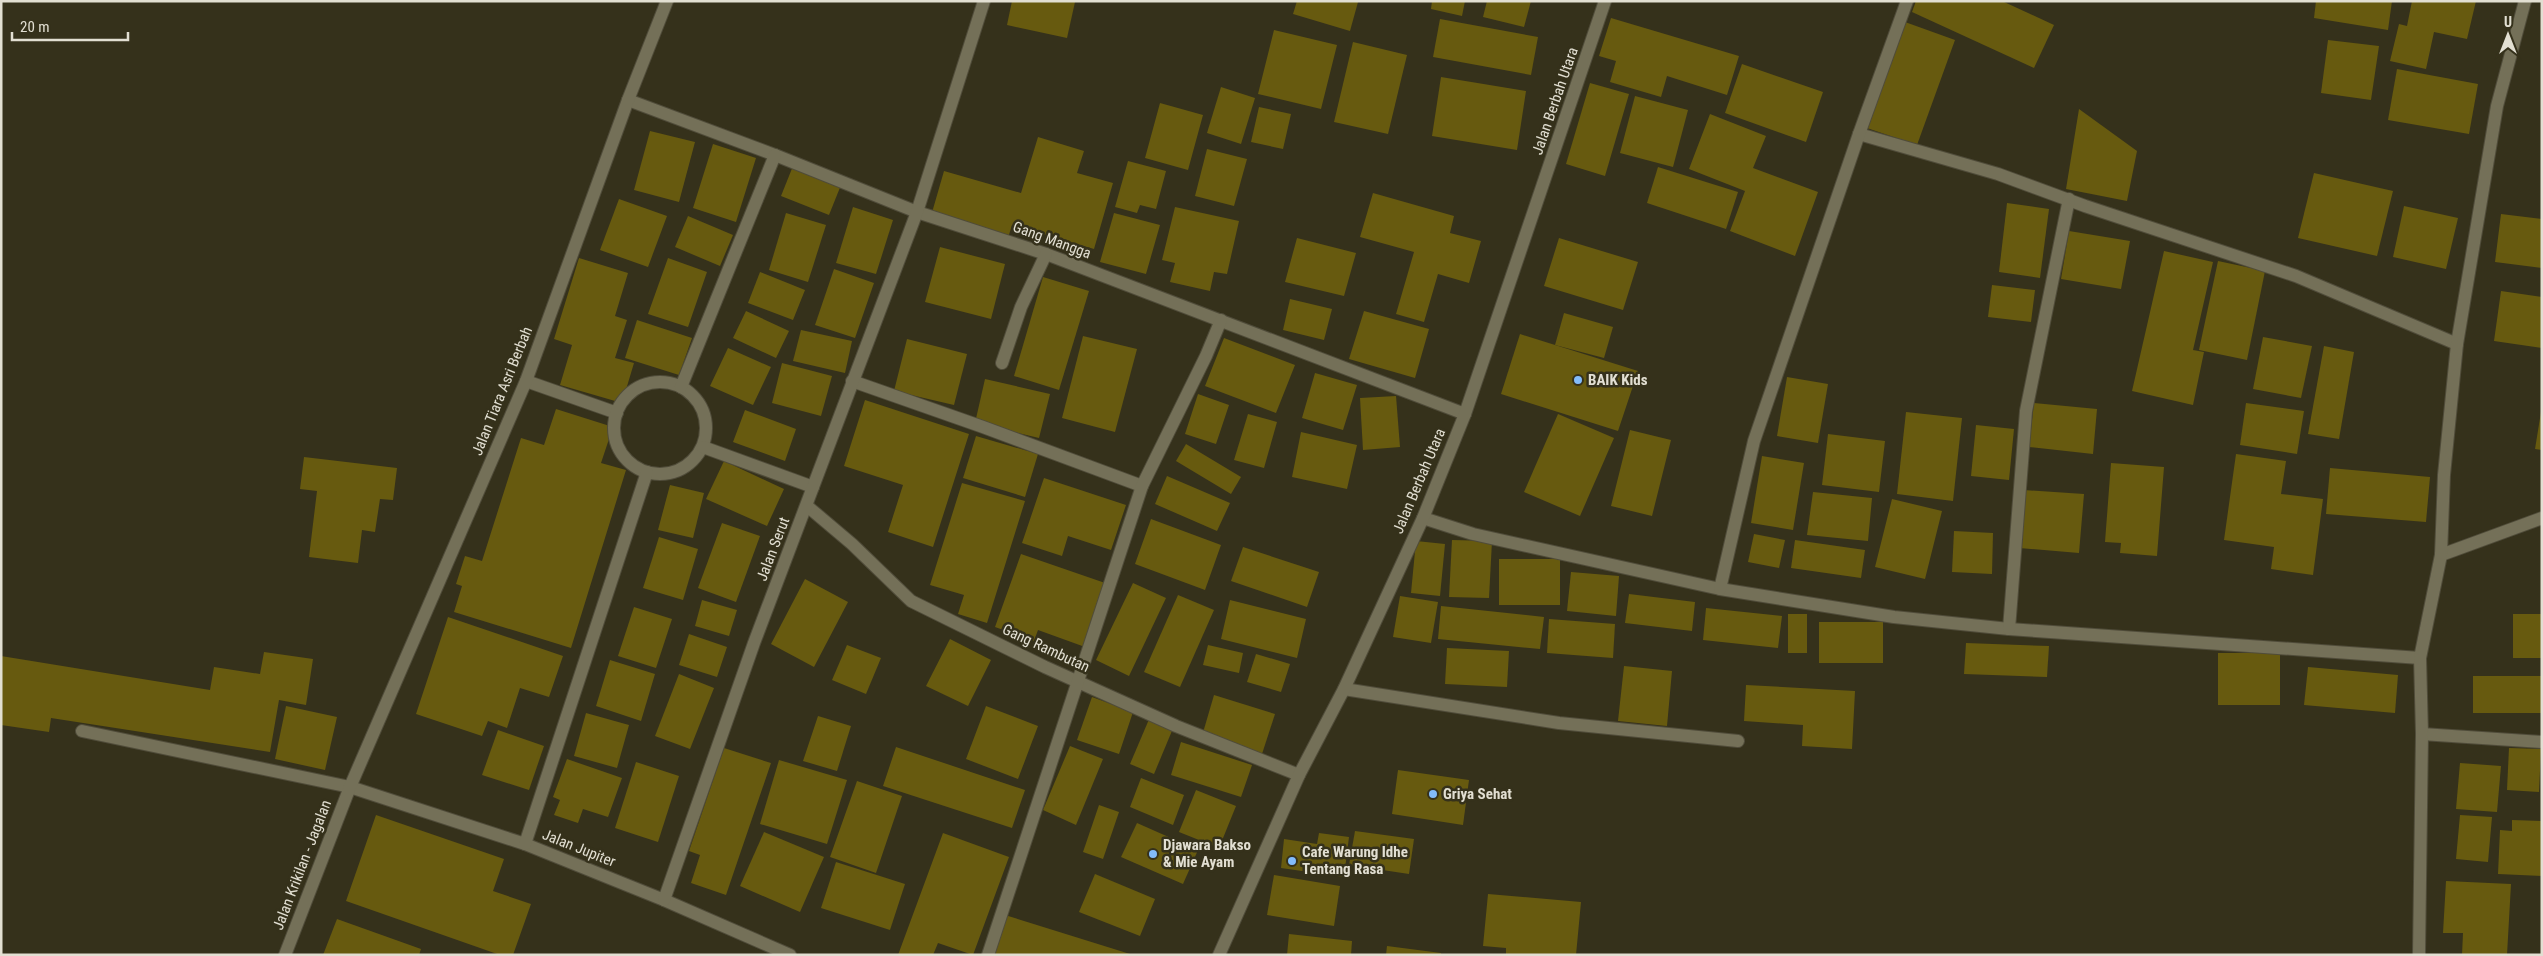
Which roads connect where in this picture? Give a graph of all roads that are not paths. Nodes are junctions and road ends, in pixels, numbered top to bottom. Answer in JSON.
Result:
{"nodes":[{"id":1,"x":667,"y":1,"type":"edge"},
{"id":2,"x":984,"y":1,"type":"edge"},
{"id":3,"x":1605,"y":1,"type":"edge"},
{"id":4,"x":1907,"y":1,"type":"edge"},
{"id":5,"x":2525,"y":1,"type":"edge"},
{"id":6,"x":628,"y":100,"type":"junction"},
{"id":7,"x":1859,"y":134,"type":"junction"},
{"id":8,"x":775,"y":155,"type":"junction"},
{"id":9,"x":2069,"y":199,"type":"junction"},
{"id":10,"x":917,"y":212,"type":"junction"},
{"id":11,"x":1046,"y":254,"type":"junction"},
{"id":12,"x":1221,"y":320,"type":"junction"},
{"id":13,"x":2457,"y":344,"type":"junction"},
{"id":14,"x":1002,"y":363,"type":"dead end"},
{"id":15,"x":526,"y":382,"type":"junction"},
{"id":16,"x":852,"y":382,"type":"junction"},
{"id":17,"x":681,"y":387,"type":"junction"},
{"id":18,"x":617,"y":413,"type":"junction"},
{"id":19,"x":1465,"y":414,"type":"junction"},
{"id":20,"x":703,"y":447,"type":"junction"},
{"id":21,"x":647,"y":472,"type":"junction"},
{"id":22,"x":1142,"y":486,"type":"junction"},
{"id":23,"x":813,"y":487,"type":"junction"},
{"id":24,"x":807,"y":506,"type":"junction"},
{"id":25,"x":1423,"y":518,"type":"junction"},
{"id":26,"x":2542,"y":518,"type":"edge"},
{"id":27,"x":2441,"y":555,"type":"junction"},
{"id":28,"x":1720,"y":589,"type":"junction"},
{"id":29,"x":2009,"y":629,"type":"junction"},
{"id":30,"x":2420,"y":658,"type":"junction"},
{"id":31,"x":1078,"y":681,"type":"junction"},
{"id":32,"x":1344,"y":689,"type":"junction"},
{"id":33,"x":82,"y":731,"type":"dead end"},
{"id":34,"x":2422,"y":734,"type":"junction"},
{"id":35,"x":1738,"y":741,"type":"dead end"},
{"id":36,"x":2542,"y":742,"type":"edge"},
{"id":37,"x":1299,"y":776,"type":"junction"},
{"id":38,"x":350,"y":787,"type":"junction"},
{"id":39,"x":525,"y":844,"type":"junction"},
{"id":40,"x":664,"y":900,"type":"junction"},
{"id":41,"x":285,"y":955,"type":"edge"},
{"id":42,"x":790,"y":955,"type":"edge"},
{"id":43,"x":988,"y":955,"type":"edge"},
{"id":44,"x":1219,"y":955,"type":"edge"},
{"id":45,"x":2419,"y":955,"type":"edge"}],
"edges":[{"from":1,"to":6,"type":"street","name":"Jalan Tiara Asri Berbah"},
{"from":2,"to":10,"type":"street","name":"Jalan Serut"},
{"from":3,"to":19,"type":"street","name":"Jalan Berbah Utara"},
{"from":4,"to":7,"type":"street"},
{"from":5,"to":13,"type":"street"},
{"from":6,"to":8,"type":"street","name":"Gang Mangga"},
{"from":6,"to":15,"type":"street","name":"Jalan Tiara Asri Berbah"},
{"from":7,"to":9,"type":"street"},
{"from":7,"to":28,"type":"street"},
{"from":8,"to":10,"type":"street","name":"Gang Mangga"},
{"from":8,"to":17,"type":"street"},
{"from":9,"to":13,"type":"street"},
{"from":9,"to":29,"type":"street"},
{"from":10,"to":11,"type":"street","name":"Gang Mangga"},
{"from":10,"to":16,"type":"street","name":"Jalan Serut"},
{"from":11,"to":12,"type":"street","name":"Gang Mangga"},
{"from":11,"to":14,"type":"street"},
{"from":12,"to":19,"type":"street","name":"Gang Mangga"},
{"from":12,"to":22,"type":"street"},
{"from":13,"to":27,"type":"street"},
{"from":15,"to":18,"type":"street"},
{"from":15,"to":38,"type":"street","name":"Jalan Tiara Asri Berbah"},
{"from":16,"to":22,"type":"street"},
{"from":16,"to":23,"type":"street","name":"Jalan Serut"},
{"from":17,"to":18,"type":"street"},
{"from":17,"to":20,"type":"street"},
{"from":18,"to":21,"type":"street"},
{"from":19,"to":25,"type":"street","name":"Jalan Berbah Utara"},
{"from":20,"to":21,"type":"street"},
{"from":20,"to":23,"type":"street"},
{"from":21,"to":39,"type":"street"},
{"from":22,"to":31,"type":"street"},
{"from":23,"to":24,"type":"street","name":"Jalan Serut"},
{"from":24,"to":31,"type":"street","name":"Gang Rambutan"},
{"from":24,"to":40,"type":"street","name":"Jalan Serut"},
{"from":25,"to":28,"type":"street"},
{"from":25,"to":32,"type":"street","name":"Jalan Berbah Utara"},
{"from":26,"to":27,"type":"street"},
{"from":27,"to":30,"type":"street"},
{"from":28,"to":29,"type":"street"},
{"from":29,"to":30,"type":"street"},
{"from":30,"to":34,"type":"street"},
{"from":31,"to":37,"type":"street","name":"Gang Rambutan"},
{"from":31,"to":43,"type":"street"},
{"from":32,"to":35,"type":"street"},
{"from":32,"to":37,"type":"street","name":"Jalan Berbah Utara"},
{"from":33,"to":38,"type":"street","name":"Jalan Jupiter"},
{"from":34,"to":36,"type":"street"},
{"from":34,"to":45,"type":"street"},
{"from":37,"to":44,"type":"street","name":"Jalan Berbah Utara"},
{"from":38,"to":39,"type":"street","name":"Jalan Jupiter"},
{"from":38,"to":41,"type":"street","name":"Jalan Krikilan - Jagalan"},
{"from":39,"to":40,"type":"street","name":"Jalan Jupiter"},
{"from":40,"to":42,"type":"street","name":"Jalan Jupiter"}]}
